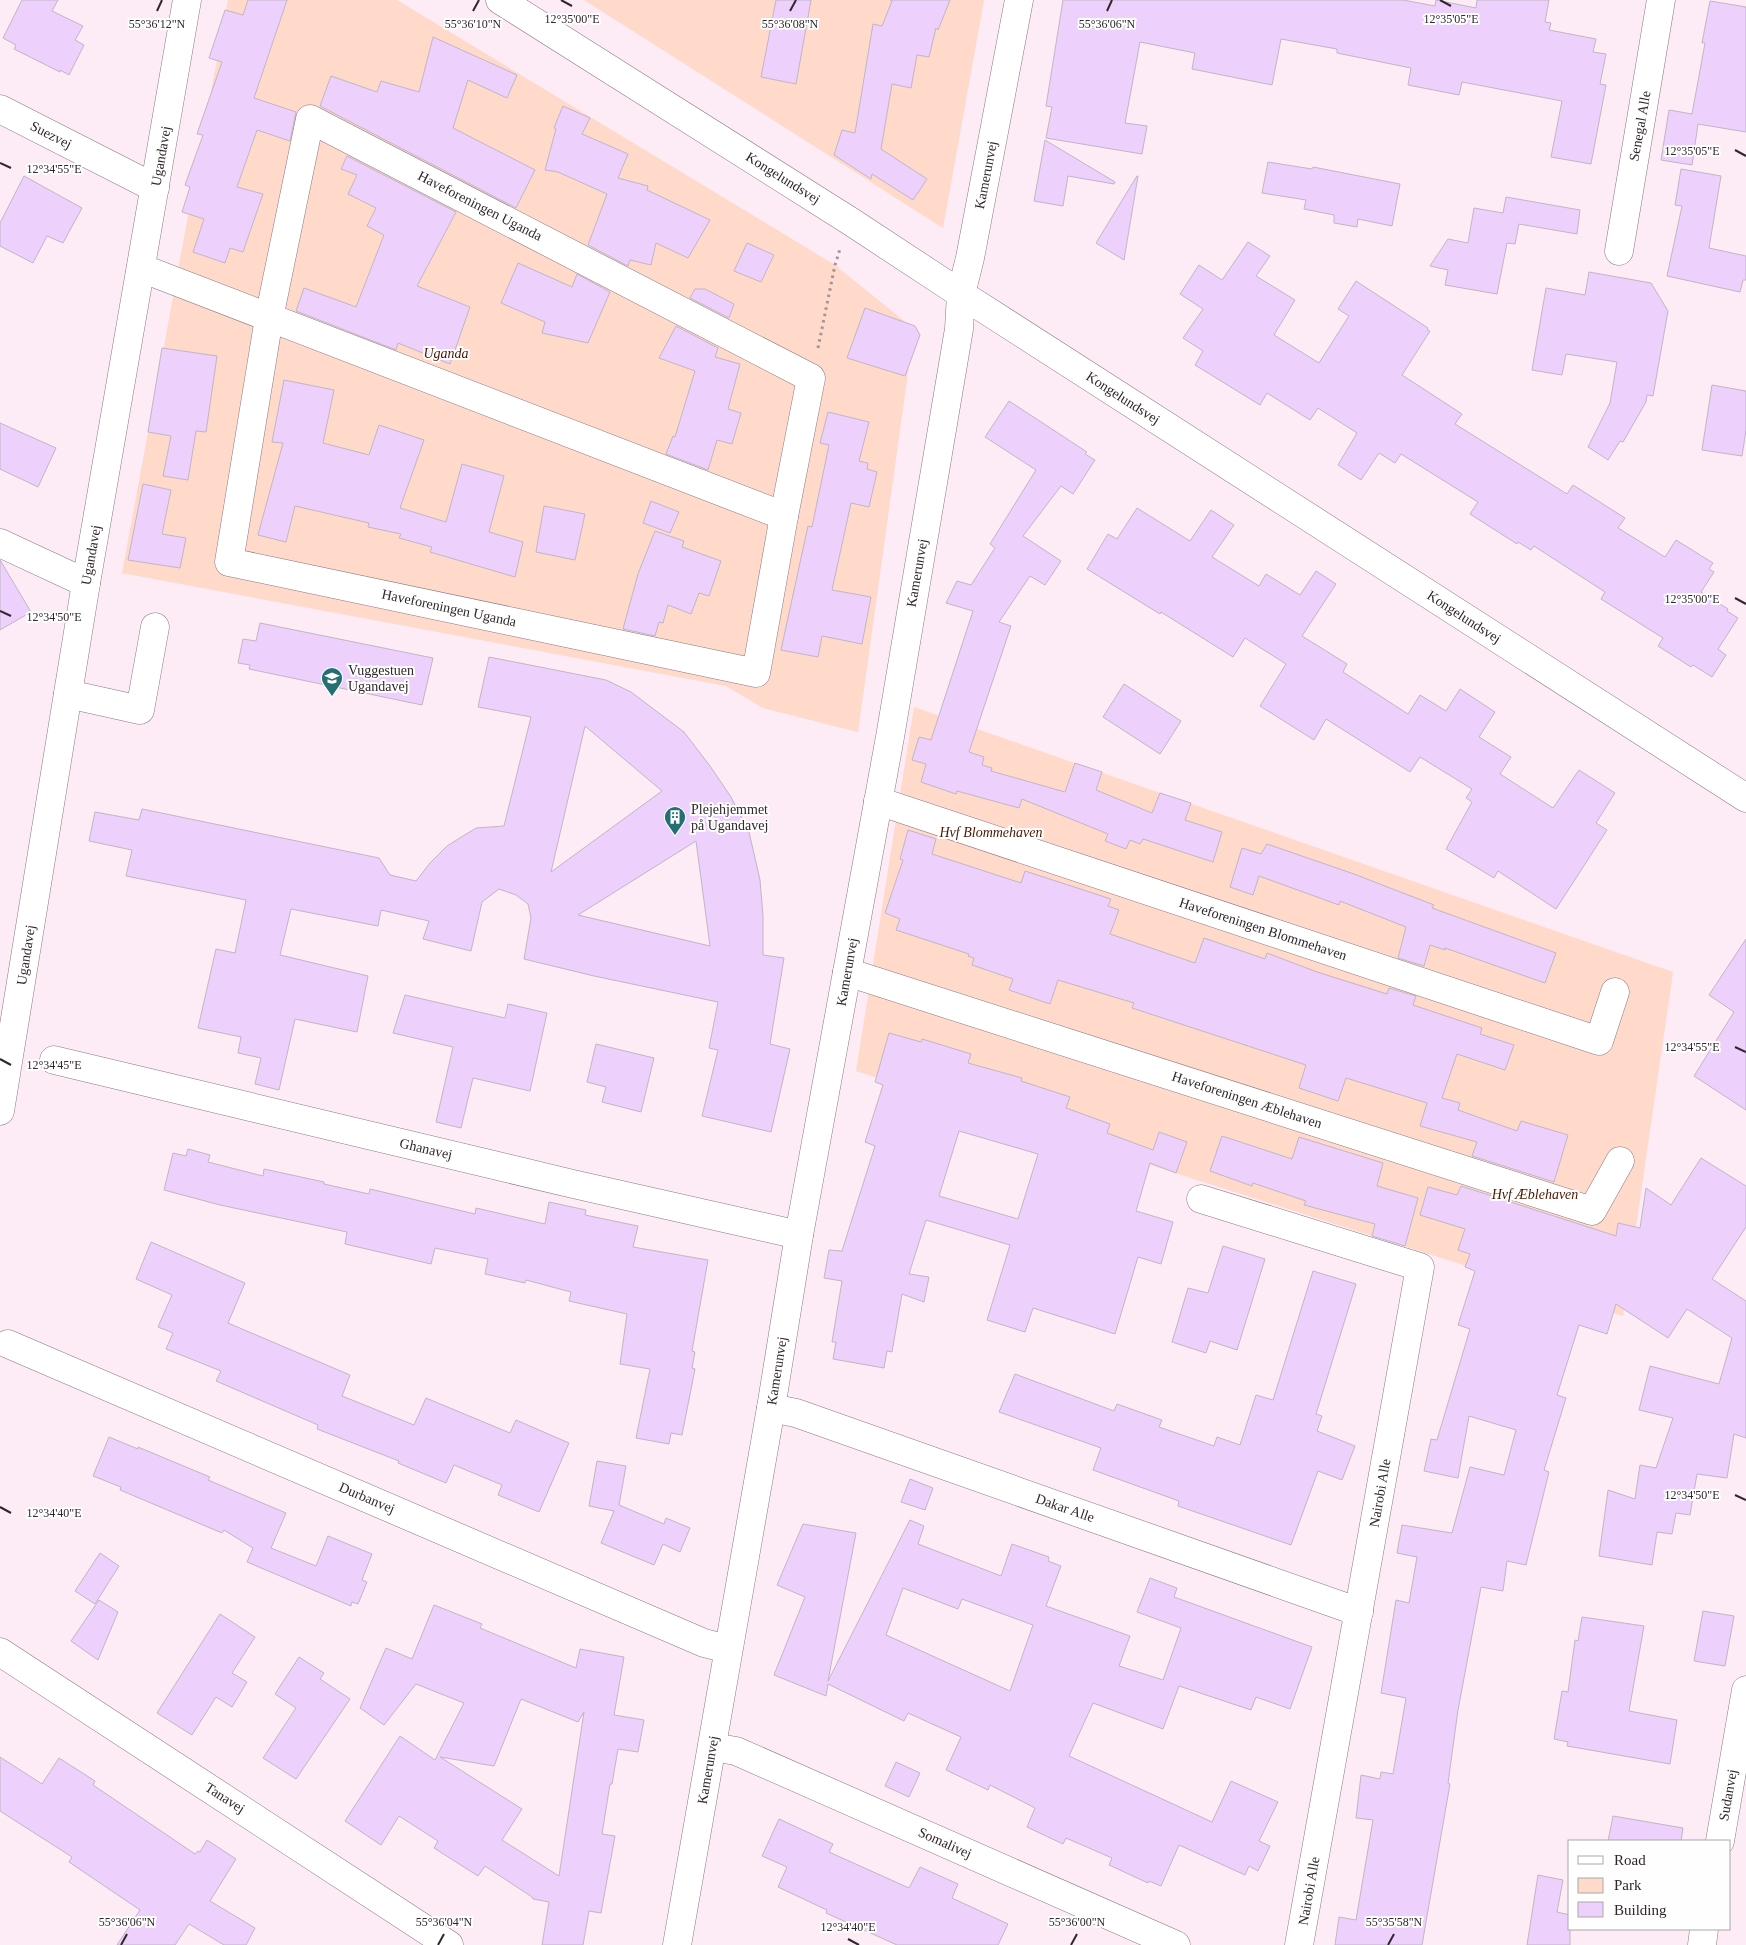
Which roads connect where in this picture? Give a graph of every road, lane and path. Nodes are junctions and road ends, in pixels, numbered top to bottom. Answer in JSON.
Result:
{"nodes":[{"id":1,"x":188,"y":0,"type":"edge"},
{"id":2,"x":500,"y":0,"type":"edge"},
{"id":3,"x":1019,"y":0,"type":"edge"},
{"id":4,"x":1661,"y":0,"type":"edge"},
{"id":5,"x":0,"y":109,"type":"edge"},
{"id":6,"x":155,"y":188,"type":"junction"},
{"id":7,"x":850,"y":220,"type":"junction"},
{"id":8,"x":1618,"y":251,"type":"dead end"},
{"id":9,"x":141,"y":268,"type":"junction"},
{"id":10,"x":961,"y":294,"type":"junction"},
{"id":11,"x":268,"y":318,"type":"junction"},
{"id":12,"x":812,"y":378,"type":"junction"},
{"id":13,"x":784,"y":516,"type":"junction"},
{"id":14,"x":0,"y":543,"type":"edge"},
{"id":15,"x":86,"y":583,"type":"junction"},
{"id":16,"x":155,"y":627,"type":"dead end"},
{"id":17,"x":68,"y":694,"type":"junction"},
{"id":18,"x":1746,"y":798,"type":"edge"},
{"id":19,"x":878,"y":801,"type":"junction"},
{"id":20,"x":847,"y":972,"type":"junction"},
{"id":21,"x":1615,"y":992,"type":"dead end"},
{"id":22,"x":5,"y":1048,"type":"edge"},
{"id":23,"x":54,"y":1060,"type":"dead end"},
{"id":24,"x":0,"y":1111,"type":"edge"},
{"id":25,"x":1620,"y":1161,"type":"dead end"},
{"id":26,"x":1201,"y":1199,"type":"dead end"},
{"id":27,"x":799,"y":1235,"type":"junction"},
{"id":28,"x":8,"y":1344,"type":"dead end"},
{"id":29,"x":771,"y":1408,"type":"junction"},
{"id":30,"x":1359,"y":1612,"type":"junction"},
{"id":31,"x":728,"y":1649,"type":"junction"},
{"id":32,"x":0,"y":1652,"type":"edge"},
{"id":33,"x":1746,"y":1690,"type":"edge"},
{"id":34,"x":712,"y":1747,"type":"junction"},
{"id":35,"x":1720,"y":1840,"type":"edge"},
{"id":36,"x":1704,"y":1930,"type":"edge"},
{"id":37,"x":449,"y":1945,"type":"edge"},
{"id":38,"x":677,"y":1945,"type":"edge"},
{"id":39,"x":1176,"y":1945,"type":"edge"},
{"id":40,"x":1299,"y":1945,"type":"edge"},
{"id":41,"x":1702,"y":1945,"type":"edge"}],
"edges":[{"from":1,"to":6,"type":"street","name":"Ugandavej"},
{"from":2,"to":7,"type":"street","name":"Kongelundsvej"},
{"from":3,"to":10,"type":"street","name":"Kamerunvej"},
{"from":4,"to":8,"type":"street","name":"Senegal Alle"},
{"from":5,"to":6,"type":"street","name":"Suezvej"},
{"from":6,"to":9,"type":"street","name":"Ugandavej"},
{"from":7,"to":10,"type":"street","name":"Kongelundsvej"},
{"from":7,"to":12,"type":"path"},
{"from":9,"to":11,"type":"street"},
{"from":9,"to":15,"type":"street","name":"Ugandavej"},
{"from":10,"to":18,"type":"street","name":"Kongelundsvej"},
{"from":10,"to":19,"type":"street","name":"Kamerunvej"},
{"from":11,"to":12,"type":"street","name":"Haveforeningen Uganda"},
{"from":11,"to":13,"type":"street"},
{"from":11,"to":13,"type":"street","name":"Haveforeningen Uganda"},
{"from":12,"to":13,"type":"street","name":"Haveforeningen Uganda"},
{"from":14,"to":15,"type":"street"},
{"from":15,"to":17,"type":"street","name":"Ugandavej"},
{"from":16,"to":17,"type":"street"},
{"from":17,"to":22,"type":"street","name":"Ugandavej"},
{"from":19,"to":20,"type":"street","name":"Kamerunvej"},
{"from":19,"to":21,"type":"street","name":"Haveforeningen Blommehaven"},
{"from":20,"to":25,"type":"street","name":"Haveforeningen Æblehaven"},
{"from":20,"to":27,"type":"street","name":"Kamerunvej"},
{"from":22,"to":24,"type":"street","name":"Ugandavej"},
{"from":23,"to":27,"type":"street","name":"Ghanavej"},
{"from":26,"to":30,"type":"street","name":"Nairobi Alle"},
{"from":27,"to":29,"type":"street","name":"Kamerunvej"},
{"from":28,"to":31,"type":"street","name":"Durbanvej"},
{"from":29,"to":30,"type":"street","name":"Dakar Alle"},
{"from":29,"to":31,"type":"street","name":"Kamerunvej"},
{"from":30,"to":40,"type":"street","name":"Nairobi Alle"},
{"from":31,"to":34,"type":"street","name":"Kamerunvej"},
{"from":32,"to":37,"type":"street","name":"Tanavej"},
{"from":33,"to":35,"type":"street","name":"Sudanvej"},
{"from":34,"to":38,"type":"street","name":"Kamerunvej"},
{"from":34,"to":39,"type":"street","name":"Somalivej"},
{"from":36,"to":41,"type":"street"}]}
